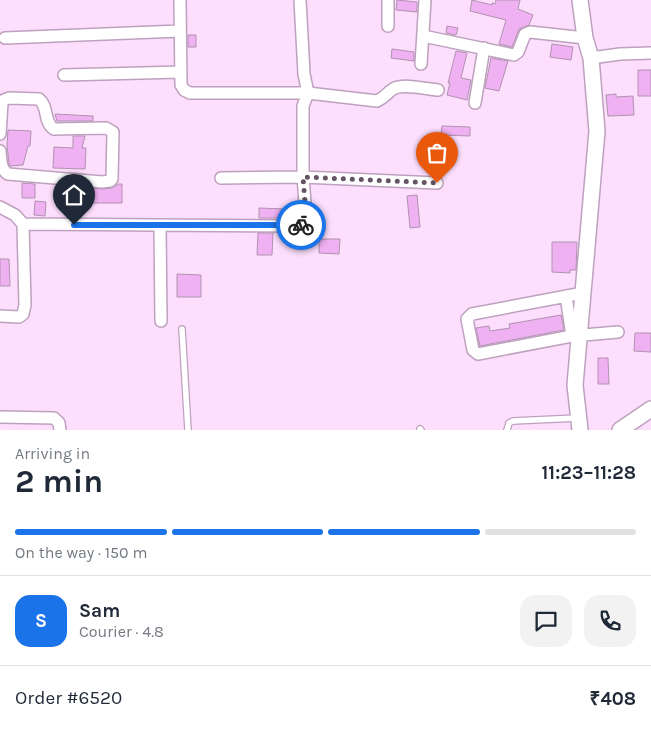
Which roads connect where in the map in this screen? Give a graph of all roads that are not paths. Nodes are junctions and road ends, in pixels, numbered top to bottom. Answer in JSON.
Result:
{"nodes":[{"id":1,"x":180,"y":0,"type":"edge"},
{"id":2,"x":300,"y":0,"type":"edge"},
{"id":3,"x":388,"y":0,"type":"edge"},
{"id":4,"x":425,"y":0,"type":"edge"},
{"id":5,"x":580,"y":0,"type":"edge"},
{"id":6,"x":388,"y":26,"type":"dead end"},
{"id":7,"x":180,"y":31,"type":"junction"},
{"id":8,"x":423,"y":36,"type":"junction"},
{"id":9,"x":5,"y":38,"type":"dead end"},
{"id":10,"x":585,"y":38,"type":"junction"},
{"id":11,"x":484,"y":48,"type":"junction"},
{"id":12,"x":651,"y":53,"type":"edge"},
{"id":13,"x":591,"y":58,"type":"junction"},
{"id":14,"x":421,"y":64,"type":"dead end"},
{"id":15,"x":181,"y":72,"type":"junction"},
{"id":16,"x":64,"y":75,"type":"dead end"},
{"id":17,"x":438,"y":90,"type":"dead end"},
{"id":18,"x":308,"y":93,"type":"junction"},
{"id":19,"x":475,"y":103,"type":"dead end"},
{"id":20,"x":0,"y":134,"type":"edge"},
{"id":21,"x":0,"y":151,"type":"edge"},
{"id":22,"x":303,"y":177,"type":"junction"},
{"id":23,"x":221,"y":178,"type":"dead end"},
{"id":24,"x":437,"y":183,"type":"dead end"},
{"id":25,"x":0,"y":207,"type":"edge"},
{"id":26,"x":22,"y":224,"type":"junction"},
{"id":27,"x":160,"y":226,"type":"junction"},
{"id":28,"x":582,"y":294,"type":"junction"},
{"id":29,"x":566,"y":296,"type":"junction"},
{"id":30,"x":0,"y":316,"type":"edge"},
{"id":31,"x":161,"y":321,"type":"dead end"},
{"id":32,"x":182,"y":329,"type":"dead end"},
{"id":33,"x":618,"y":332,"type":"dead end"},
{"id":34,"x":576,"y":336,"type":"junction"},
{"id":35,"x":651,"y":409,"type":"edge"},
{"id":36,"x":0,"y":418,"type":"edge"},
{"id":37,"x":579,"y":424,"type":"edge"},
{"id":38,"x":60,"y":430,"type":"edge"},
{"id":39,"x":188,"y":430,"type":"edge"},
{"id":40,"x":507,"y":430,"type":"edge"},
{"id":41,"x":620,"y":430,"type":"edge"}],
"edges":[{"from":1,"to":7,"type":"street"},
{"from":2,"to":18,"type":"street"},
{"from":3,"to":6,"type":"street"},
{"from":4,"to":8,"type":"street"},
{"from":5,"to":10,"type":"street"},
{"from":7,"to":9,"type":"street"},
{"from":7,"to":15,"type":"street"},
{"from":8,"to":11,"type":"street"},
{"from":8,"to":14,"type":"street"},
{"from":10,"to":11,"type":"street"},
{"from":10,"to":13,"type":"street"},
{"from":11,"to":19,"type":"street"},
{"from":12,"to":13,"type":"street"},
{"from":13,"to":28,"type":"street"},
{"from":15,"to":16,"type":"street"},
{"from":15,"to":18,"type":"street"},
{"from":17,"to":18,"type":"street"},
{"from":18,"to":22,"type":"street"},
{"from":20,"to":21,"type":"street"},
{"from":22,"to":23,"type":"street"},
{"from":22,"to":24,"type":"street"},
{"from":22,"to":27,"type":"street"},
{"from":25,"to":26,"type":"street"},
{"from":26,"to":27,"type":"street"},
{"from":26,"to":30,"type":"street"},
{"from":27,"to":31,"type":"street"},
{"from":28,"to":29,"type":"street"},
{"from":28,"to":34,"type":"street"},
{"from":29,"to":34,"type":"street"},
{"from":29,"to":34,"type":"street"},
{"from":32,"to":39,"type":"lane"},
{"from":33,"to":34,"type":"street"},
{"from":34,"to":37,"type":"street"},
{"from":35,"to":41,"type":"street"},
{"from":36,"to":38,"type":"street"},
{"from":37,"to":40,"type":"lane"}]}
